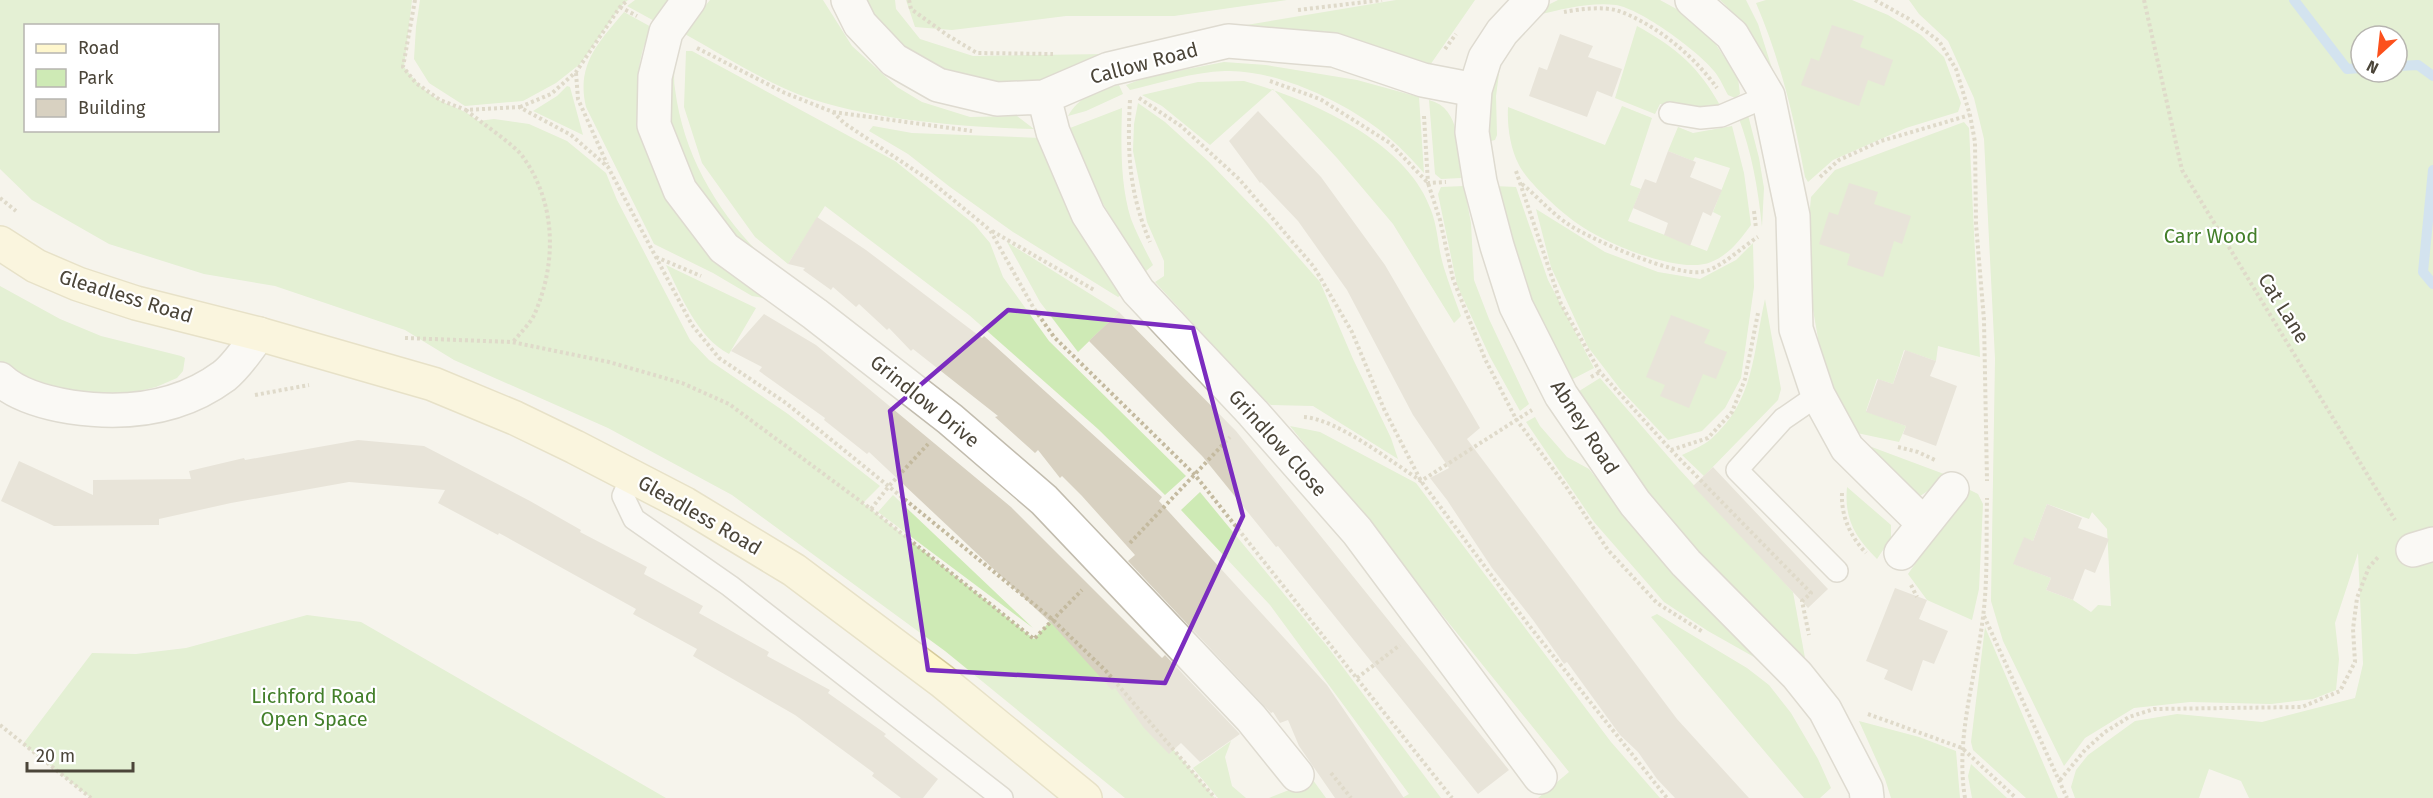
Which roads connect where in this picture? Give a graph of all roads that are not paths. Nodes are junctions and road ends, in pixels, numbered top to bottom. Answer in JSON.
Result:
{"nodes":[{"id":1,"x":689,"y":0,"type":"edge"},
{"id":2,"x":848,"y":0,"type":"edge"},
{"id":3,"x":1692,"y":0,"type":"edge"},
{"id":4,"x":1545,"y":7,"type":"edge"},
{"id":5,"x":1475,"y":90,"type":"junction"},
{"id":6,"x":1768,"y":96,"type":"junction"},
{"id":7,"x":1044,"y":97,"type":"junction"},
{"id":8,"x":1670,"y":113,"type":"dead end"},
{"id":9,"x":0,"y":243,"type":"edge"},
{"id":10,"x":259,"y":334,"type":"junction"},
{"id":11,"x":0,"y":379,"type":"edge"},
{"id":12,"x":1818,"y":395,"type":"junction"},
{"id":13,"x":1944,"y":475,"type":"road end"},
{"id":14,"x":632,"y":476,"type":"junction"},
{"id":15,"x":1924,"y":524,"type":"junction"},
{"id":16,"x":1894,"y":564,"type":"road end"},
{"id":17,"x":1837,"y":570,"type":"dead end"},
{"id":18,"x":1297,"y":775,"type":"dead end"},
{"id":19,"x":1540,"y":777,"type":"dead end"},
{"id":20,"x":1002,"y":798,"type":"edge"},
{"id":21,"x":1085,"y":798,"type":"edge"},
{"id":22,"x":1867,"y":798,"type":"edge"}],
"edges":[{"from":1,"to":18,"type":"street","name":"Grindlow Drive"},
{"from":2,"to":7,"type":"street","name":"Callow Road"},
{"from":3,"to":6,"type":"street"},
{"from":4,"to":5,"type":"street","name":"Abney Road"},
{"from":5,"to":7,"type":"street","name":"Callow Road"},
{"from":5,"to":22,"type":"street","name":"Abney Road"},
{"from":6,"to":8,"type":"lane"},
{"from":6,"to":12,"type":"street"},
{"from":7,"to":19,"type":"street","name":"Grindlow Close"},
{"from":9,"to":10,"type":"main road","name":"Gleadless Road"},
{"from":10,"to":11,"type":"street"},
{"from":10,"to":14,"type":"main road","name":"Gleadless Road"},
{"from":12,"to":15,"type":"street"},
{"from":12,"to":17,"type":"lane"},
{"from":13,"to":15,"type":"street"},
{"from":14,"to":20,"type":"lane"},
{"from":14,"to":21,"type":"main road","name":"Gleadless Road"},
{"from":15,"to":16,"type":"street"}]}
